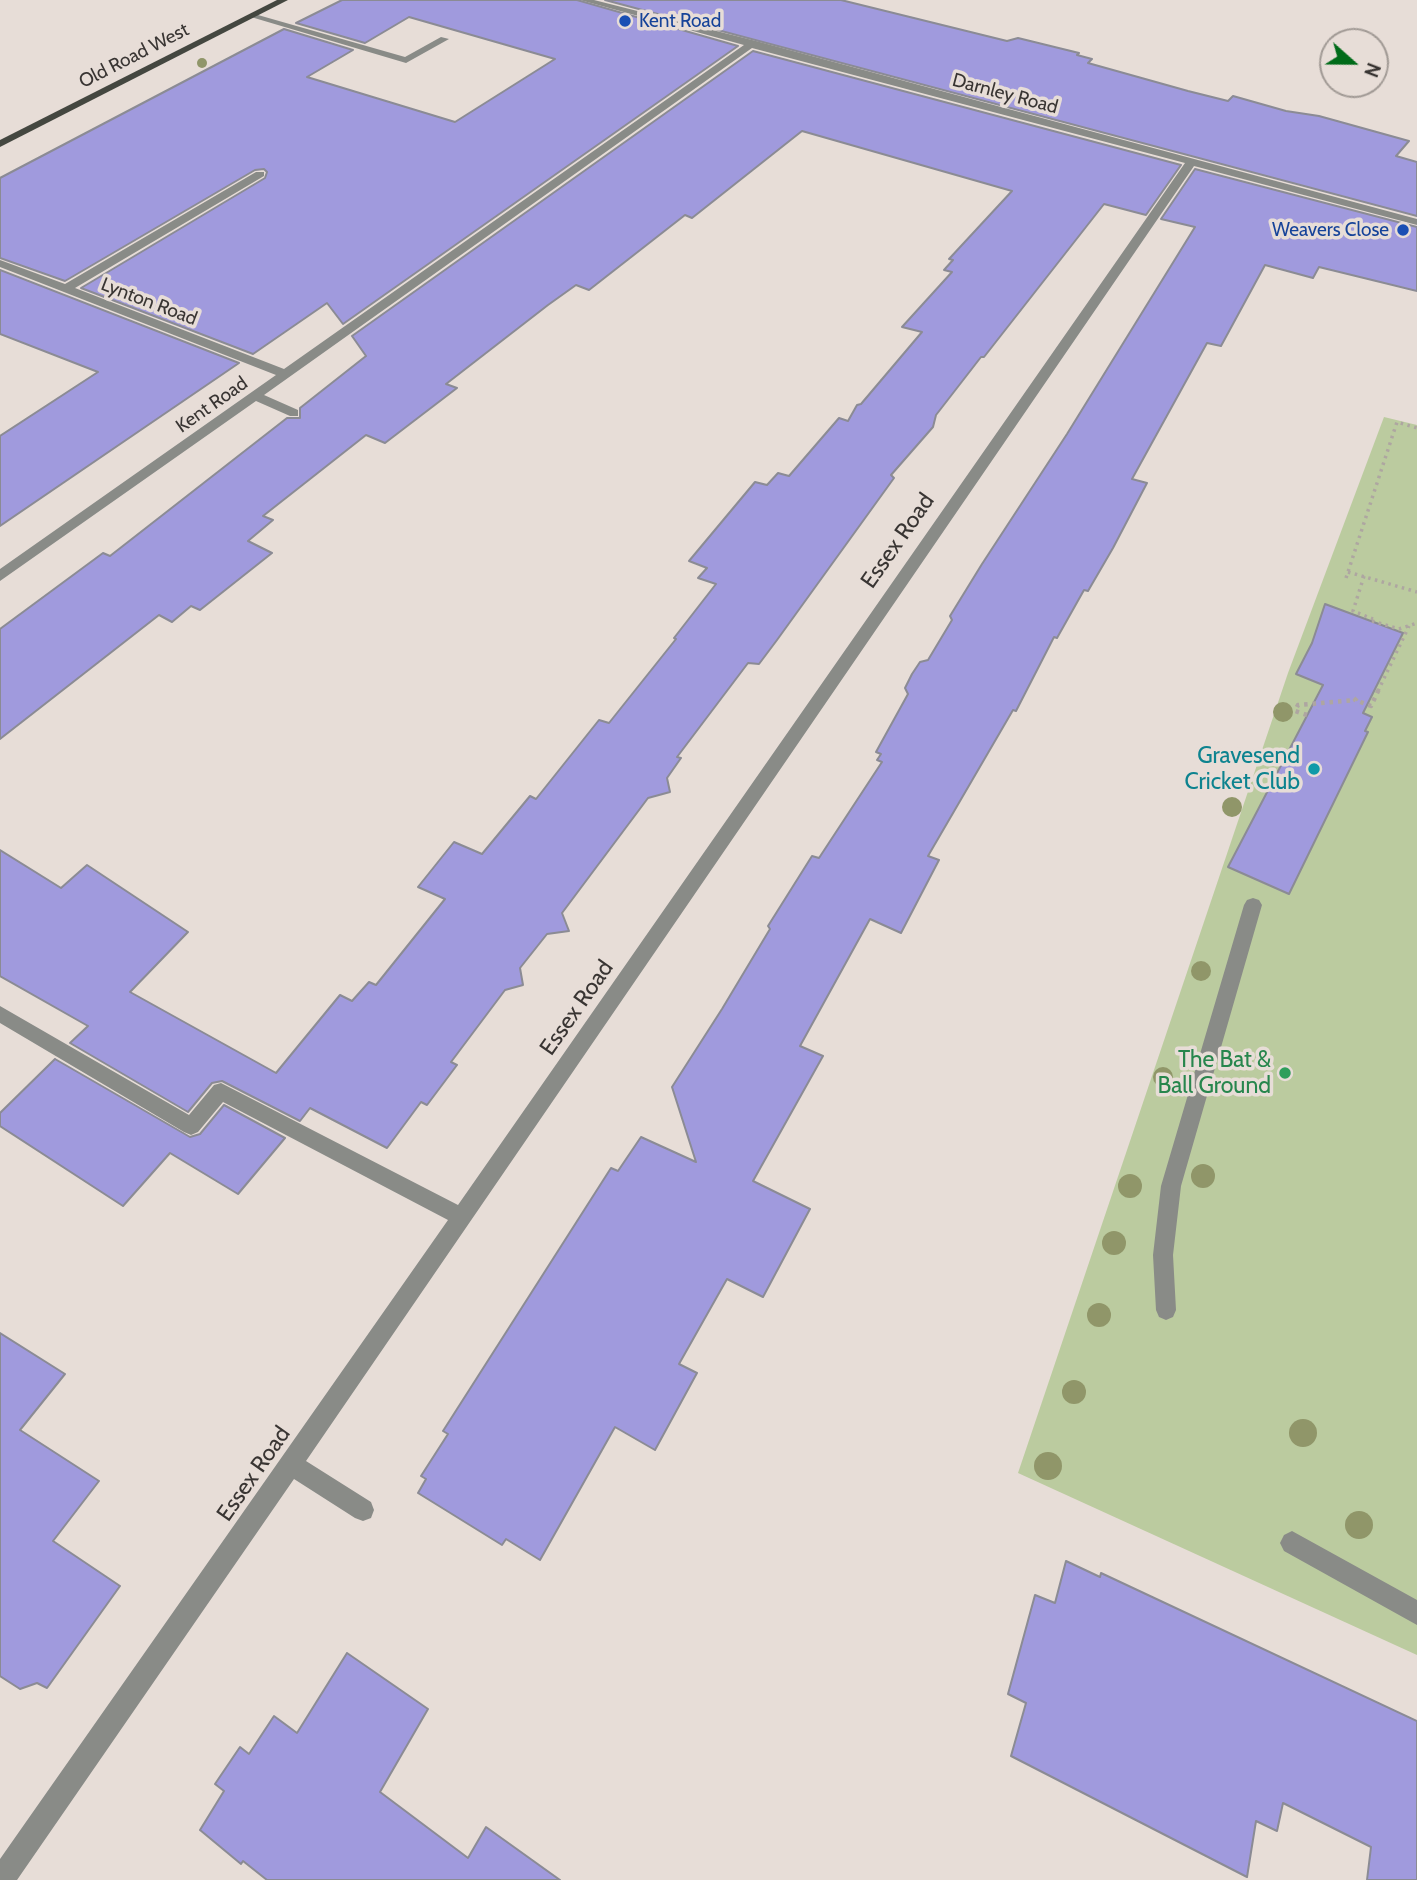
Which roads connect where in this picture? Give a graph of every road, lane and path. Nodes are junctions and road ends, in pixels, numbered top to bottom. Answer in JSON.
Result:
{"nodes":[{"id":1,"x":284,"y":0,"type":"edge"},
{"id":2,"x":584,"y":0,"type":"edge"},
{"id":3,"x":254,"y":15,"type":"junction"},
{"id":4,"x":444,"y":40,"type":"dead end"},
{"id":5,"x":752,"y":43,"type":"junction"},
{"id":6,"x":0,"y":144,"type":"edge"},
{"id":7,"x":1191,"y":162,"type":"junction"},
{"id":8,"x":260,"y":174,"type":"dead end"},
{"id":9,"x":1417,"y":222,"type":"edge"},
{"id":10,"x":0,"y":263,"type":"edge"},
{"id":11,"x":65,"y":289,"type":"junction"},
{"id":12,"x":286,"y":374,"type":"junction"},
{"id":13,"x":255,"y":396,"type":"junction"},
{"id":14,"x":294,"y":413,"type":"dead end"},
{"id":15,"x":1417,"y":428,"type":"edge"},
{"id":16,"x":1348,"y":572,"type":"junction"},
{"id":17,"x":0,"y":576,"type":"edge"},
{"id":18,"x":1364,"y":576,"type":"junction"},
{"id":19,"x":1346,"y":578,"type":"dead end"},
{"id":20,"x":1417,"y":592,"type":"edge"},
{"id":21,"x":1417,"y":623,"type":"edge"},
{"id":22,"x":1409,"y":626,"type":"junction"},
{"id":23,"x":1307,"y":715,"type":"dead end"},
{"id":24,"x":1254,"y":905,"type":"dead end"},
{"id":25,"x":0,"y":1014,"type":"edge"},
{"id":26,"x":462,"y":1217,"type":"junction"},
{"id":27,"x":1166,"y":1310,"type":"dead end"},
{"id":28,"x":291,"y":1464,"type":"junction"},
{"id":29,"x":363,"y":1510,"type":"dead end"},
{"id":30,"x":1292,"y":1543,"type":"dead end"},
{"id":31,"x":1417,"y":1613,"type":"edge"},
{"id":32,"x":1,"y":1880,"type":"edge"}],
"edges":[{"from":1,"to":3,"type":"main road","name":"Old Road West"},
{"from":2,"to":5,"type":"street","name":"Darnley Road"},
{"from":3,"to":4,"type":"street"},
{"from":3,"to":6,"type":"main road","name":"Old Road West"},
{"from":5,"to":7,"type":"street","name":"Darnley Road"},
{"from":5,"to":12,"type":"street","name":"Kent Road"},
{"from":7,"to":9,"type":"street","name":"Darnley Road"},
{"from":7,"to":26,"type":"street","name":"Essex Road"},
{"from":8,"to":11,"type":"street"},
{"from":10,"to":11,"type":"street","name":"Lynton Road"},
{"from":11,"to":12,"type":"street","name":"Lynton Road"},
{"from":12,"to":13,"type":"street","name":"Kent Road"},
{"from":13,"to":14,"type":"street"},
{"from":13,"to":17,"type":"street","name":"Kent Road"},
{"from":15,"to":16,"type":"path"},
{"from":16,"to":18,"type":"path"},
{"from":16,"to":19,"type":"path"},
{"from":18,"to":20,"type":"path"},
{"from":18,"to":22,"type":"path"},
{"from":21,"to":22,"type":"path"},
{"from":22,"to":23,"type":"path"},
{"from":24,"to":27,"type":"street"},
{"from":25,"to":26,"type":"street"},
{"from":26,"to":28,"type":"street","name":"Essex Road"},
{"from":28,"to":29,"type":"street"},
{"from":28,"to":32,"type":"street","name":"Essex Road"},
{"from":30,"to":31,"type":"street"}]}
